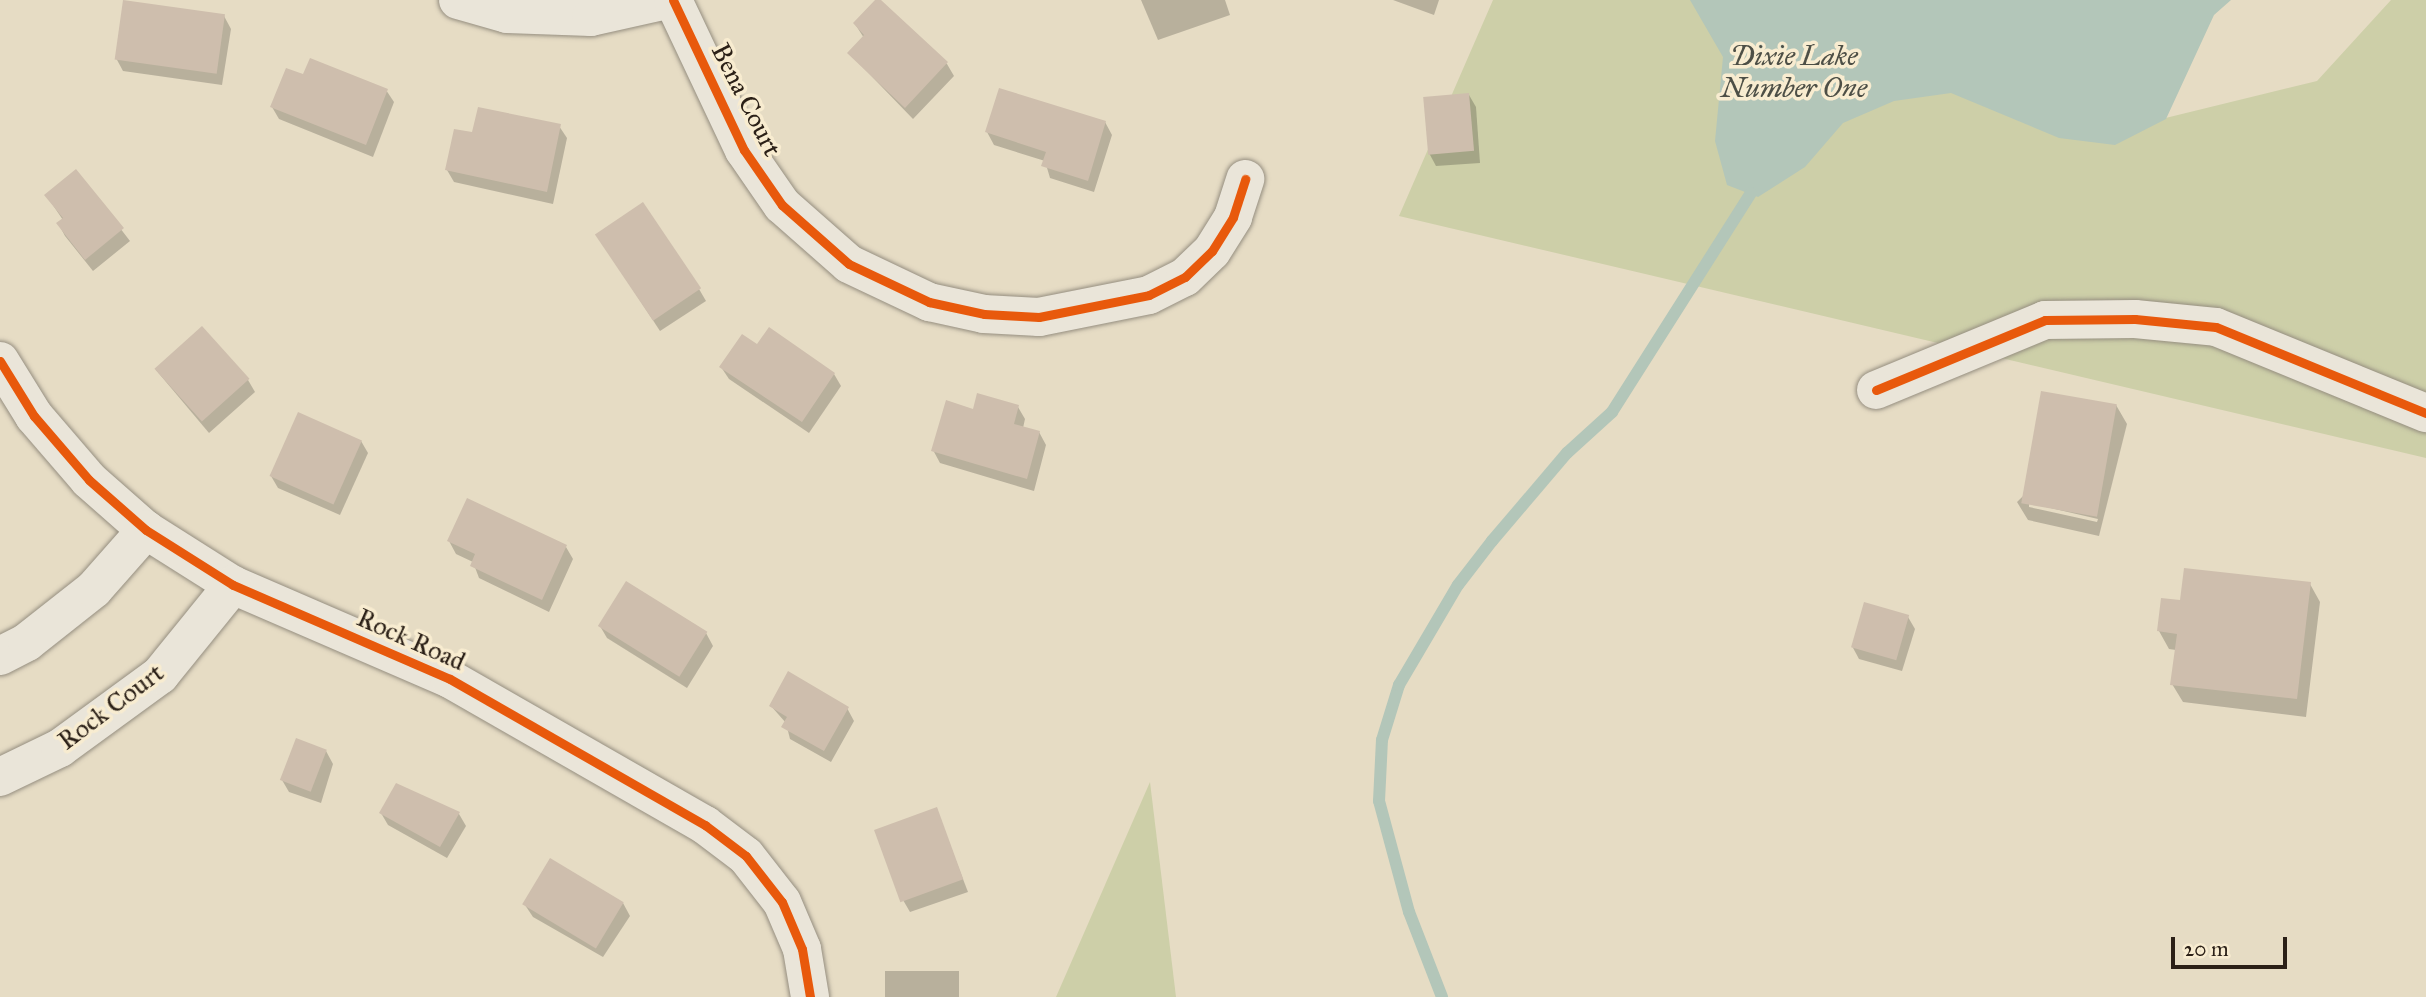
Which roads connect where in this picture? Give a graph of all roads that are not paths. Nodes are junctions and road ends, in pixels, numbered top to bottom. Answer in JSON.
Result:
{"nodes":[{"id":1,"x":458,"y":0,"type":"edge"},
{"id":2,"x":667,"y":0,"type":"edge"},
{"id":3,"x":673,"y":0,"type":"edge"},
{"id":4,"x":1245,"y":179,"type":"dead end"},
{"id":5,"x":0,"y":361,"type":"edge"},
{"id":6,"x":1876,"y":390,"type":"dead end"},
{"id":7,"x":2426,"y":413,"type":"edge"},
{"id":8,"x":146,"y":530,"type":"junction"},
{"id":9,"x":233,"y":585,"type":"junction"},
{"id":10,"x":0,"y":656,"type":"edge"},
{"id":11,"x":0,"y":777,"type":"edge"},
{"id":12,"x":810,"y":997,"type":"edge"}],
"edges":[{"from":1,"to":2,"type":"street"},
{"from":3,"to":4,"type":"street","name":"Bena Court"},
{"from":5,"to":8,"type":"street","name":"Rock Road"},
{"from":6,"to":7,"type":"street"},
{"from":8,"to":9,"type":"street","name":"Rock Road"},
{"from":8,"to":10,"type":"street"},
{"from":9,"to":11,"type":"street","name":"Rock Court"},
{"from":9,"to":12,"type":"street","name":"Rock Road"}]}
